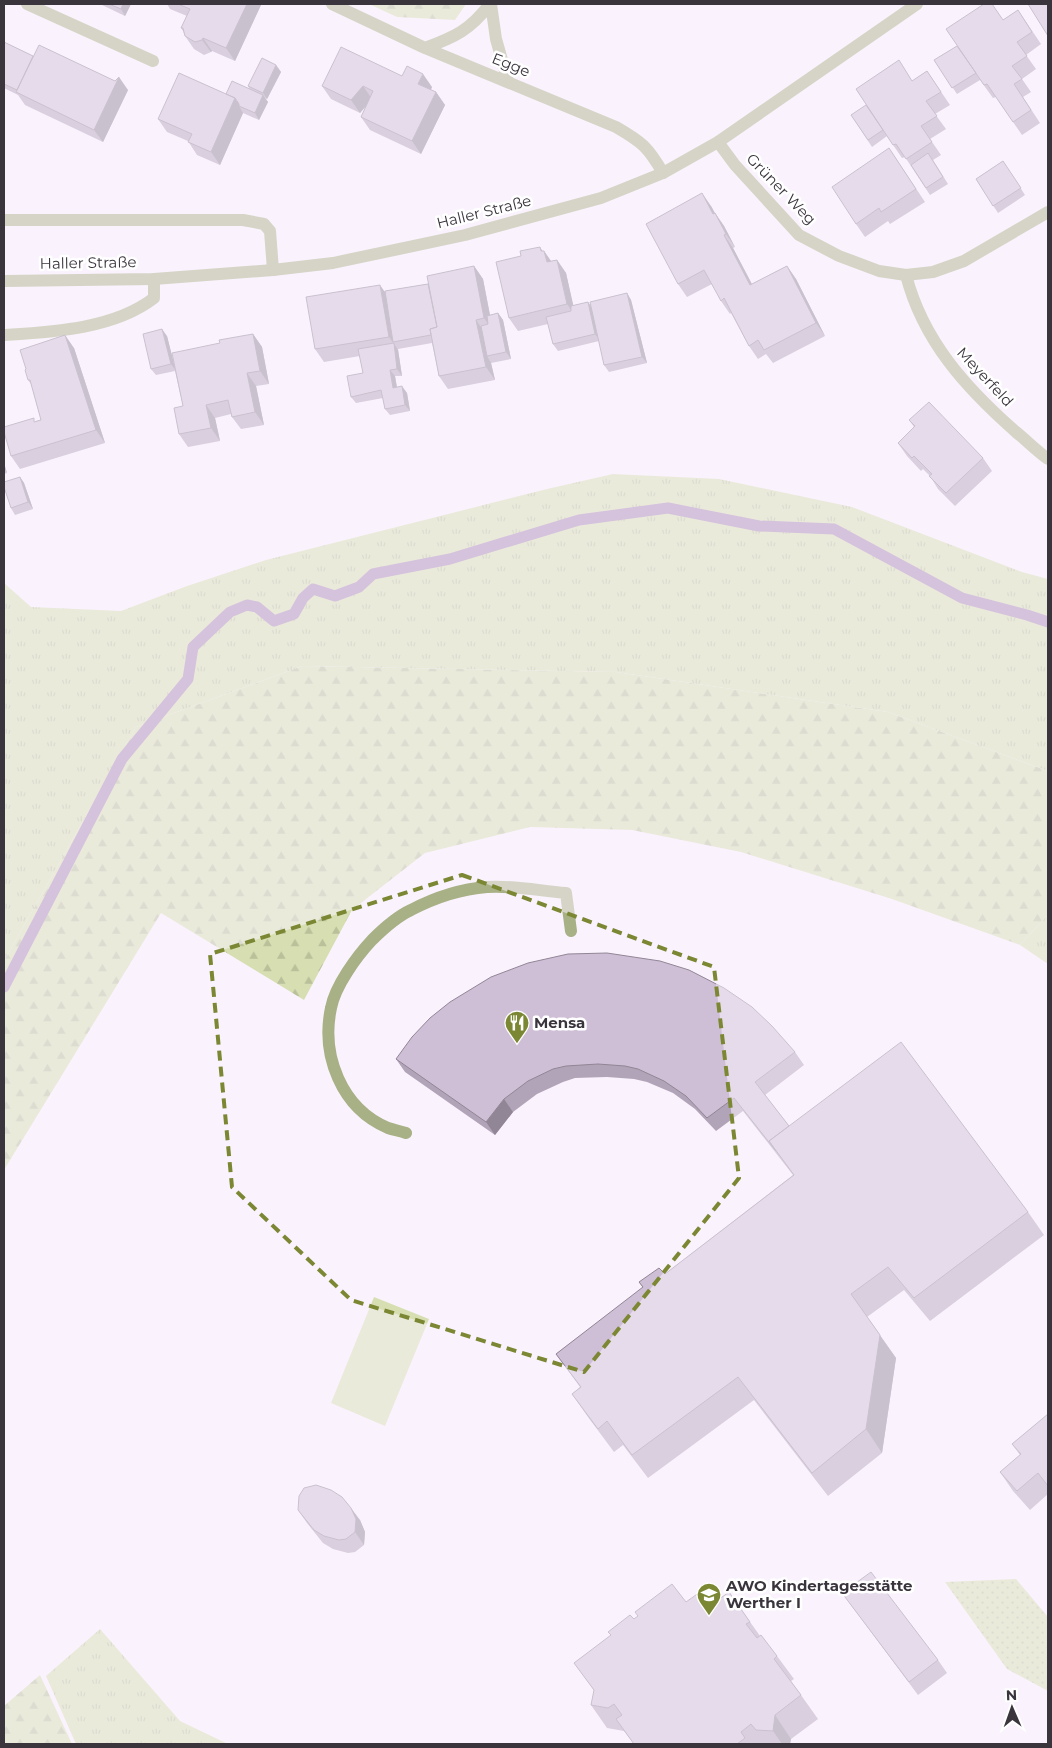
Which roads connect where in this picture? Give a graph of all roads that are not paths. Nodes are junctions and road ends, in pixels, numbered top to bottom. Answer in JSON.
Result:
{"nodes":[{"id":1,"x":27,"y":4,"type":"edge"},
{"id":2,"x":332,"y":4,"type":"edge"},
{"id":3,"x":490,"y":4,"type":"edge"},
{"id":4,"x":917,"y":4,"type":"edge"},
{"id":5,"x":425,"y":48,"type":"junction"},
{"id":6,"x":153,"y":62,"type":"dead end"},
{"id":7,"x":508,"y":81,"type":"junction"},
{"id":8,"x":718,"y":142,"type":"junction"},
{"id":9,"x":663,"y":173,"type":"junction"},
{"id":10,"x":1048,"y":212,"type":"edge"},
{"id":11,"x":4,"y":220,"type":"edge"},
{"id":12,"x":273,"y":270,"type":"junction"},
{"id":13,"x":906,"y":275,"type":"junction"},
{"id":14,"x":154,"y":279,"type":"junction"},
{"id":15,"x":4,"y":281,"type":"edge"},
{"id":16,"x":4,"y":335,"type":"edge"},
{"id":17,"x":1048,"y":458,"type":"edge"},
{"id":18,"x":571,"y":931,"type":"dead end"},
{"id":19,"x":406,"y":1133,"type":"dead end"}],
"edges":[{"from":1,"to":6,"type":"street"},
{"from":2,"to":5,"type":"street","name":"Egge"},
{"from":3,"to":5,"type":"street"},
{"from":3,"to":7,"type":"street"},
{"from":4,"to":8,"type":"street","name":"Haller Straße"},
{"from":5,"to":7,"type":"street","name":"Egge"},
{"from":7,"to":9,"type":"street","name":"Egge"},
{"from":8,"to":9,"type":"street","name":"Haller Straße"},
{"from":8,"to":13,"type":"street","name":"Grüner Weg"},
{"from":9,"to":12,"type":"street","name":"Haller Straße"},
{"from":10,"to":13,"type":"street","name":"Grüner Weg"},
{"from":11,"to":12,"type":"street"},
{"from":12,"to":14,"type":"street","name":"Haller Straße"},
{"from":13,"to":17,"type":"street","name":"Meyerfeld"},
{"from":14,"to":15,"type":"street","name":"Haller Straße"},
{"from":14,"to":16,"type":"street"},
{"from":18,"to":19,"type":"street"}]}
